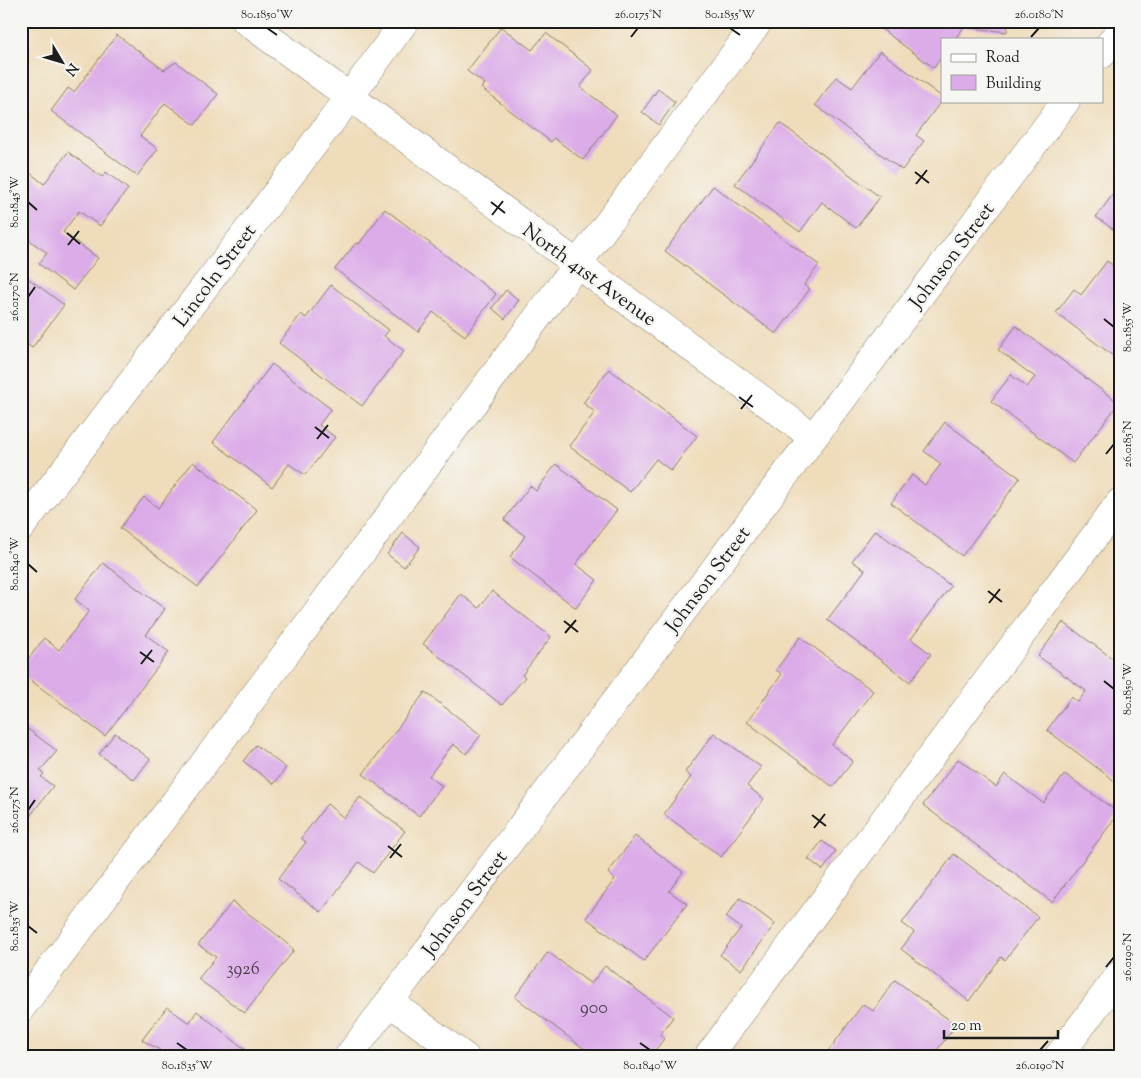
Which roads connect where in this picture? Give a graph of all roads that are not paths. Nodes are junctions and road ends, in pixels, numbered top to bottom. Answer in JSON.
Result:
{"nodes":[{"id":1,"x":246,"y":21,"type":"edge"},
{"id":2,"x":405,"y":21,"type":"edge"},
{"id":3,"x":759,"y":21,"type":"edge"},
{"id":4,"x":1120,"y":30,"type":"edge"},
{"id":5,"x":1104,"y":51,"type":"edge"},
{"id":6,"x":349,"y":98,"type":"junction"},
{"id":7,"x":1065,"y":102,"type":"edge"},
{"id":8,"x":578,"y":264,"type":"junction"},
{"id":9,"x":813,"y":437,"type":"junction"},
{"id":10,"x":1120,"y":502,"type":"edge"},
{"id":11,"x":21,"y":527,"type":"edge"},
{"id":12,"x":1120,"y":974,"type":"edge"},
{"id":13,"x":389,"y":1002,"type":"junction"},
{"id":14,"x":21,"y":1008,"type":"edge"},
{"id":15,"x":348,"y":1057,"type":"edge"},
{"id":16,"x":465,"y":1057,"type":"edge"},
{"id":17,"x":708,"y":1057,"type":"edge"},
{"id":18,"x":1058,"y":1057,"type":"edge"}],
"edges":[{"from":1,"to":6,"type":"street","name":"North 41st Avenue"},
{"from":2,"to":6,"type":"street","name":"Lincoln Street"},
{"from":3,"to":8,"type":"street"},
{"from":4,"to":5,"type":"street"},
{"from":6,"to":8,"type":"street","name":"North 41st Avenue"},
{"from":6,"to":11,"type":"street","name":"Lincoln Street"},
{"from":7,"to":9,"type":"street","name":"Johnson Street"},
{"from":8,"to":9,"type":"street","name":"North 41st Avenue"},
{"from":8,"to":14,"type":"street"},
{"from":9,"to":13,"type":"street","name":"Johnson Street"},
{"from":10,"to":17,"type":"street"},
{"from":12,"to":18,"type":"street"},
{"from":13,"to":15,"type":"street","name":"Johnson Street"},
{"from":13,"to":16,"type":"street"}]}
